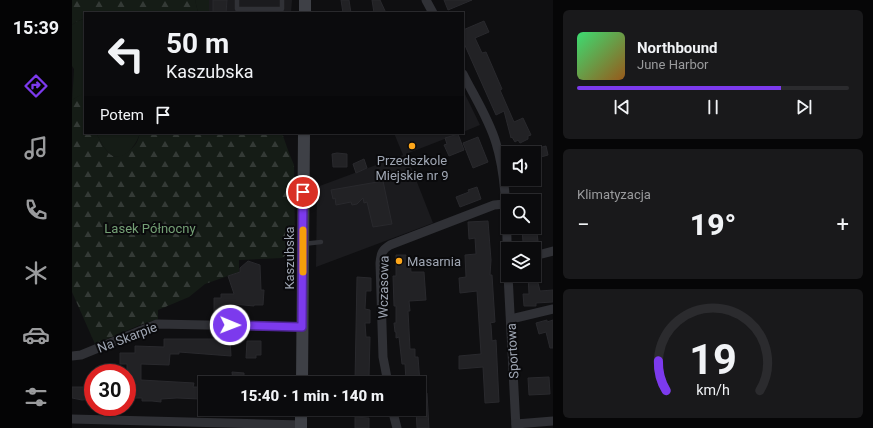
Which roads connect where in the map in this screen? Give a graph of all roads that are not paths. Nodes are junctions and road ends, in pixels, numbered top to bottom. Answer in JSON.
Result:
{"nodes":[{"id":1,"x":237,"y":0,"type":"edge"},
{"id":2,"x":282,"y":0,"type":"edge"},
{"id":3,"x":305,"y":0,"type":"edge"},
{"id":4,"x":426,"y":0,"type":"edge"},
{"id":5,"x":282,"y":11,"type":"edge"},
{"id":6,"x":305,"y":12,"type":"edge"},
{"id":7,"x":432,"y":12,"type":"edge"},
{"id":8,"x":464,"y":76,"type":"edge"},
{"id":9,"x":304,"y":134,"type":"edge"},
{"id":10,"x":504,"y":194,"type":"edge"},
{"id":11,"x":501,"y":204,"type":"edge"},
{"id":12,"x":321,"y":242,"type":"dead end"},
{"id":13,"x":303,"y":244,"type":"junction"},
{"id":14,"x":553,"y":251,"type":"edge"},
{"id":15,"x":541,"y":254,"type":"edge"},
{"id":16,"x":508,"y":282,"type":"edge"},
{"id":17,"x":553,"y":309,"type":"edge"},
{"id":18,"x":511,"y":319,"type":"junction"},
{"id":19,"x":302,"y":327,"type":"junction"},
{"id":20,"x":72,"y":356,"type":"edge"},
{"id":21,"x":302,"y":376,"type":"edge"},
{"id":22,"x":387,"y":376,"type":"edge"},
{"id":23,"x":394,"y":416,"type":"edge"},
{"id":24,"x":72,"y":419,"type":"edge"},
{"id":25,"x":553,"y":421,"type":"edge"},
{"id":26,"x":301,"y":426,"type":"edge"},
{"id":27,"x":516,"y":426,"type":"edge"},
{"id":28,"x":397,"y":428,"type":"edge"}],
"edges":[{"from":1,"to":5,"type":"lane"},
{"from":2,"to":5,"type":"lane"},
{"from":3,"to":6,"type":"main road"},
{"from":4,"to":7,"type":"street"},
{"from":8,"to":10,"type":"street"},
{"from":9,"to":13,"type":"main road","name":"Kaszubska"},
{"from":11,"to":22,"type":"street","name":"Wczasowa"},
{"from":12,"to":13,"type":"lane"},
{"from":13,"to":19,"type":"main road","name":"Kaszubska"},
{"from":14,"to":15,"type":"street"},
{"from":16,"to":18,"type":"street","name":"Sportowa"},
{"from":17,"to":18,"type":"street"},
{"from":18,"to":27,"type":"street","name":"Sportowa"},
{"from":19,"to":20,"type":"street","name":"Na Skarpie"},
{"from":19,"to":21,"type":"main road","name":"Kaszubska"},
{"from":23,"to":28,"type":"street"},
{"from":24,"to":26,"type":"street"},
{"from":25,"to":27,"type":"street"}]}
